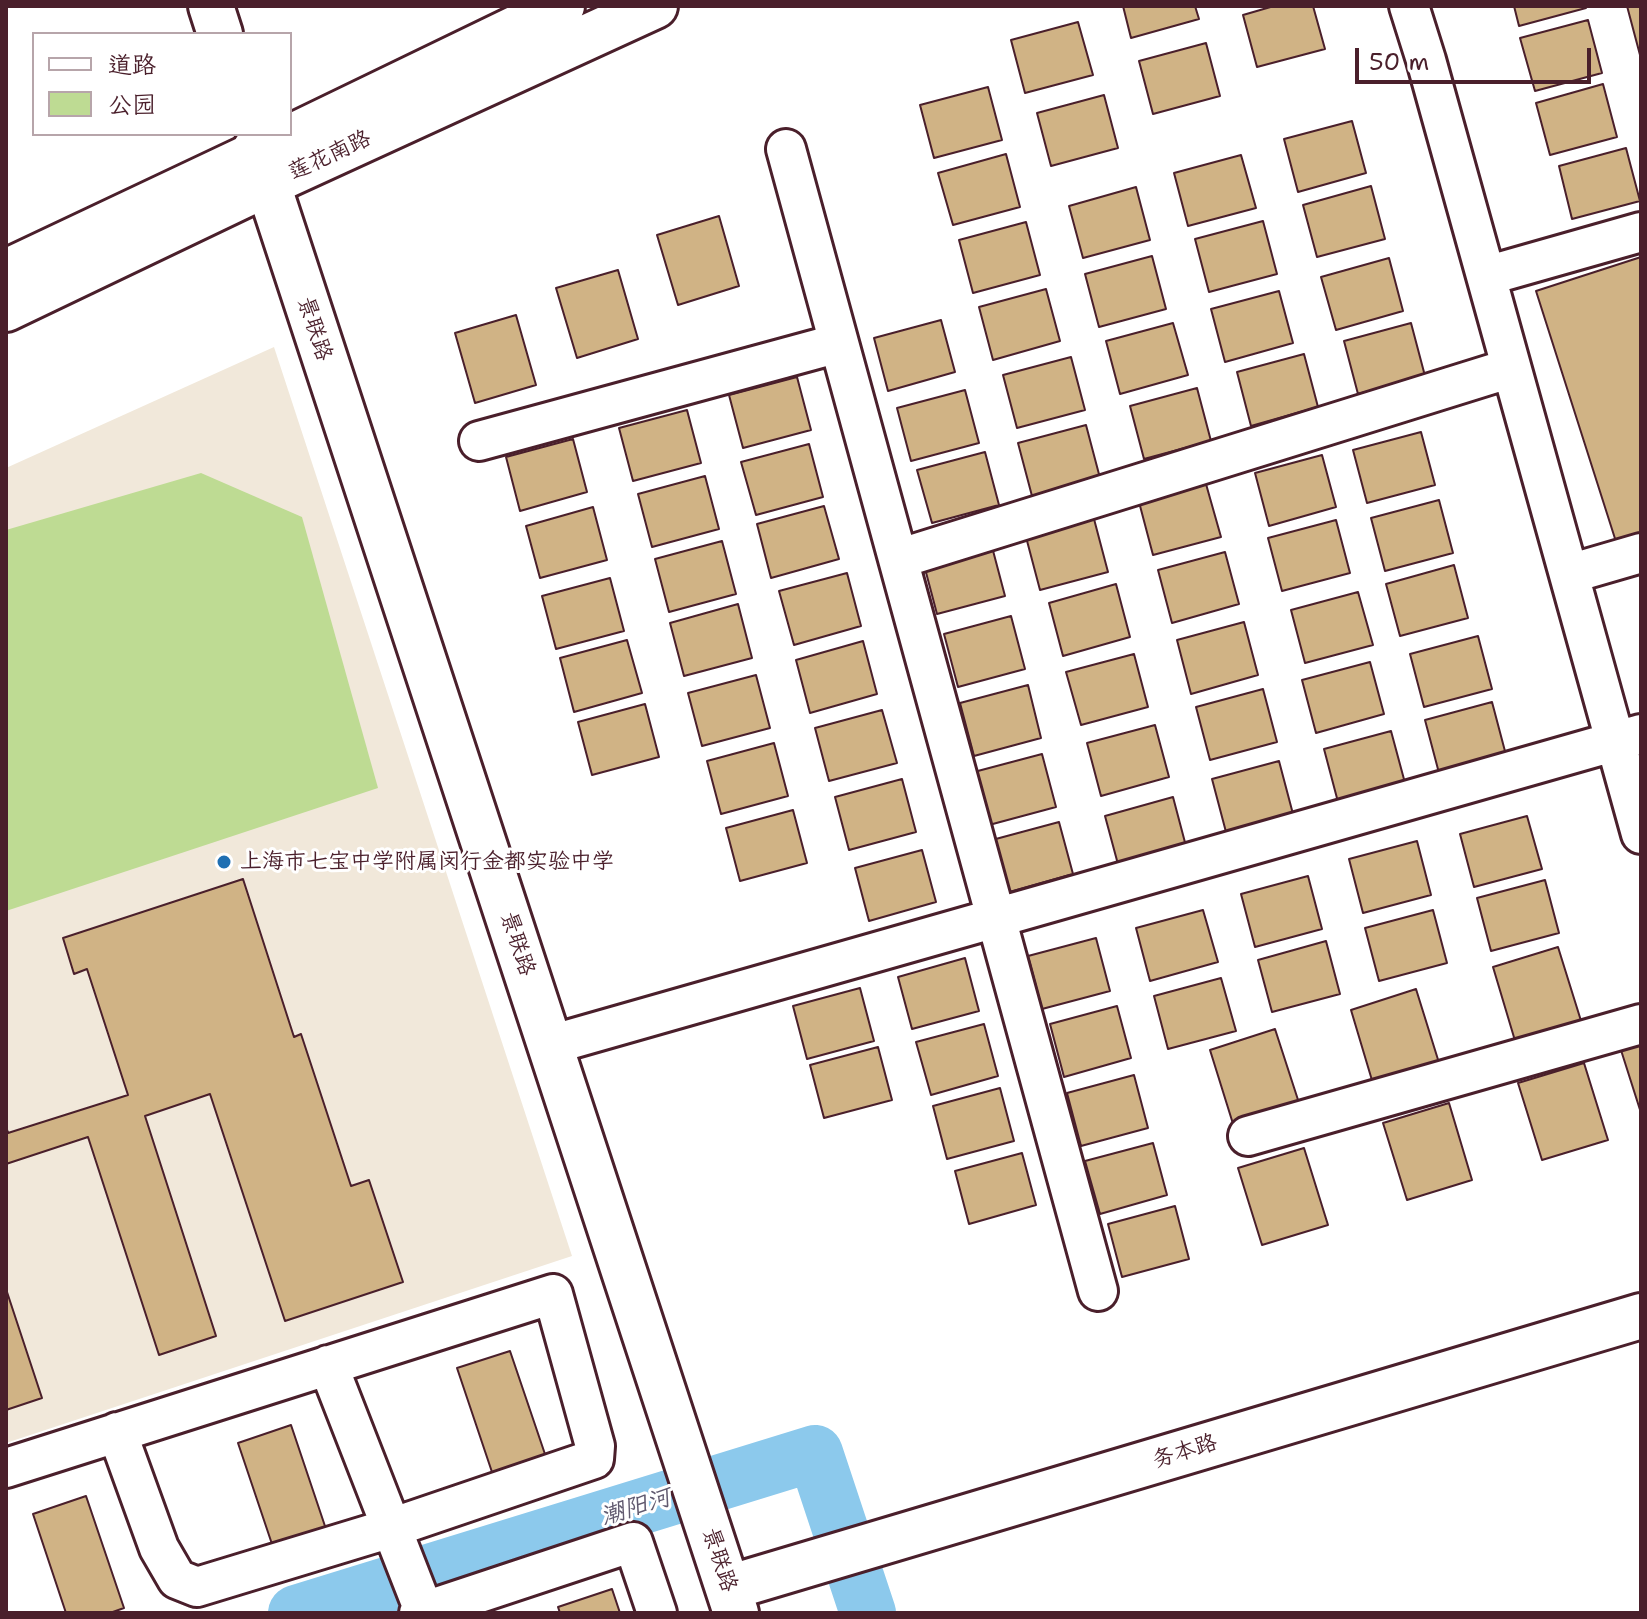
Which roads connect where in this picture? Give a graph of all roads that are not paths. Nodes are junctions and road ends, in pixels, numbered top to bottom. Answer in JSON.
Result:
{"nodes":[{"id":1,"x":211,"y":6,"type":"edge"},
{"id":2,"x":562,"y":6,"type":"edge"},
{"id":3,"x":655,"y":6,"type":"edge"},
{"id":4,"x":1409,"y":6,"type":"edge"},
{"id":5,"x":219,"y":32,"type":"edge"},
{"id":6,"x":786,"y":149,"type":"dead end"},
{"id":7,"x":259,"y":157,"type":"edge"},
{"id":8,"x":1641,"y":232,"type":"edge"},
{"id":9,"x":6,"y":272,"type":"edge"},
{"id":10,"x":1486,"y":276,"type":"junction"},
{"id":11,"x":6,"y":309,"type":"edge"},
{"id":12,"x":839,"y":343,"type":"junction"},
{"id":13,"x":1511,"y":368,"type":"junction"},
{"id":14,"x":479,"y":441,"type":"dead end"},
{"id":15,"x":1641,"y":553,"type":"edge"},
{"id":16,"x":898,"y":559,"type":"junction"},
{"id":17,"x":1569,"y":574,"type":"junction"},
{"id":18,"x":1628,"y":738,"type":"edge"},
{"id":19,"x":1641,"y":834,"type":"edge"},
{"id":20,"x":996,"y":918,"type":"junction"},
{"id":21,"x":1641,"y":1024,"type":"edge"},
{"id":22,"x":550,"y":1045,"type":"junction"},
{"id":23,"x":1248,"y":1136,"type":"dead end"},
{"id":24,"x":1098,"y":1291,"type":"dead end"},
{"id":25,"x":1641,"y":1316,"type":"edge"},
{"id":26,"x":328,"y":1365,"type":"junction"},
{"id":27,"x":117,"y":1432,"type":"junction"},
{"id":28,"x":6,"y":1468,"type":"edge"},
{"id":29,"x":393,"y":1533,"type":"junction"},
{"id":30,"x":732,"y":1601,"type":"edge"},
{"id":31,"x":421,"y":1612,"type":"edge"},
{"id":32,"x":657,"y":1613,"type":"edge"}],
"edges":[{"from":1,"to":5,"type":"street"},
{"from":2,"to":7,"type":"street","name":"莲花南路"},
{"from":3,"to":7,"type":"street","name":"莲花南路"},
{"from":4,"to":10,"type":"street"},
{"from":6,"to":12,"type":"street"},
{"from":7,"to":9,"type":"street","name":"莲花南路"},
{"from":7,"to":11,"type":"street","name":"莲花南路"},
{"from":7,"to":22,"type":"street","name":"景联路"},
{"from":8,"to":10,"type":"street"},
{"from":10,"to":13,"type":"street"},
{"from":12,"to":14,"type":"street"},
{"from":12,"to":16,"type":"street"},
{"from":13,"to":16,"type":"street"},
{"from":13,"to":17,"type":"street"},
{"from":15,"to":17,"type":"street"},
{"from":16,"to":20,"type":"street"},
{"from":17,"to":18,"type":"street"},
{"from":18,"to":19,"type":"street"},
{"from":18,"to":20,"type":"street"},
{"from":20,"to":22,"type":"street"},
{"from":20,"to":24,"type":"street"},
{"from":21,"to":23,"type":"street"},
{"from":22,"to":30,"type":"street","name":"景联路"},
{"from":25,"to":30,"type":"street","name":"务本路"},
{"from":26,"to":27,"type":"street"},
{"from":26,"to":29,"type":"street"},
{"from":26,"to":29,"type":"street"},
{"from":27,"to":28,"type":"street"},
{"from":27,"to":29,"type":"street"},
{"from":29,"to":31,"type":"street"},
{"from":31,"to":32,"type":"street"}]}
